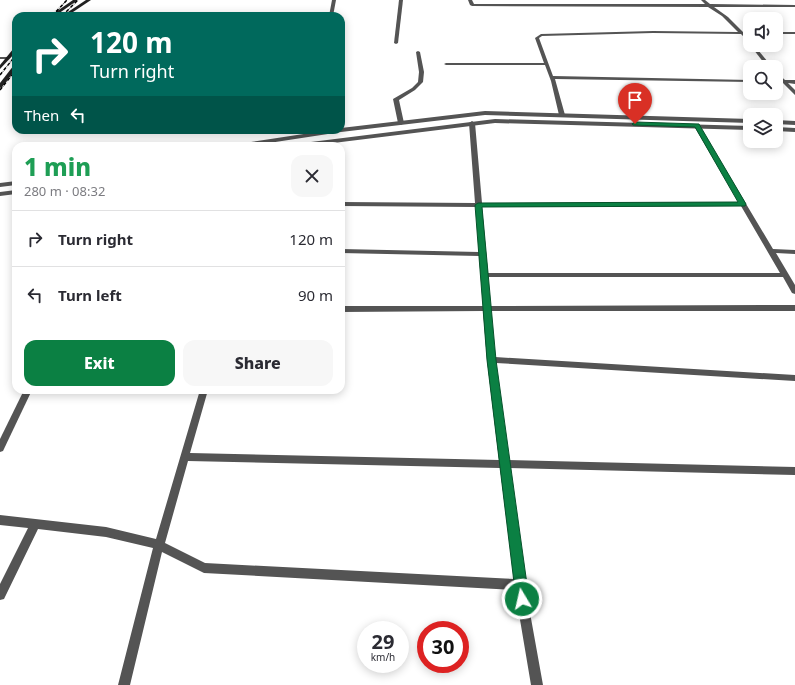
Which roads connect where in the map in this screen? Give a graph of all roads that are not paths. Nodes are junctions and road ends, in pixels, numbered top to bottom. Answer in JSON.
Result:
{"nodes":[{"id":1,"x":76,"y":0,"type":"edge"},
{"id":2,"x":89,"y":0,"type":"edge"},
{"id":3,"x":334,"y":0,"type":"edge"},
{"id":4,"x":401,"y":0,"type":"edge"},
{"id":5,"x":470,"y":0,"type":"edge"},
{"id":6,"x":703,"y":0,"type":"edge"},
{"id":7,"x":708,"y":6,"type":"junction"},
{"id":8,"x":795,"y":6,"type":"edge"},
{"id":9,"x":58,"y":12,"type":"edge"},
{"id":10,"x":70,"y":12,"type":"edge"},
{"id":11,"x":332,"y":12,"type":"edge"},
{"id":12,"x":742,"y":33,"type":"joint"},
{"id":13,"x":783,"y":33,"type":"edge"},
{"id":14,"x":795,"y":33,"type":"edge"},
{"id":15,"x":396,"y":43,"type":"dead end"},
{"id":16,"x":418,"y":52,"type":"dead end"},
{"id":17,"x":758,"y":52,"type":"edge"},
{"id":18,"x":12,"y":54,"type":"edge"},
{"id":19,"x":0,"y":58,"type":"edge"},
{"id":20,"x":8,"y":58,"type":"junction"},
{"id":21,"x":764,"y":60,"type":"edge"},
{"id":22,"x":446,"y":64,"type":"dead end"},
{"id":23,"x":547,"y":64,"type":"junction"},
{"id":24,"x":0,"y":68,"type":"edge"},
{"id":25,"x":12,"y":71,"type":"edge"},
{"id":26,"x":552,"y":77,"type":"junction"},
{"id":27,"x":743,"y":81,"type":"edge"},
{"id":28,"x":784,"y":81,"type":"joint"},
{"id":29,"x":795,"y":82,"type":"edge"},
{"id":30,"x":0,"y":86,"type":"edge"},
{"id":31,"x":795,"y":93,"type":"edge"},
{"id":32,"x":562,"y":115,"type":"junction"},
{"id":33,"x":743,"y":121,"type":"edge"},
{"id":34,"x":783,"y":122,"type":"edge"},
{"id":35,"x":401,"y":123,"type":"junction"},
{"id":36,"x":472,"y":123,"type":"junction"},
{"id":37,"x":795,"y":123,"type":"edge"},
{"id":38,"x":697,"y":126,"type":"junction"},
{"id":39,"x":743,"y":128,"type":"edge"},
{"id":40,"x":783,"y":129,"type":"edge"},
{"id":41,"x":345,"y":130,"type":"edge"},
{"id":42,"x":795,"y":130,"type":"edge"},
{"id":43,"x":303,"y":134,"type":"edge"},
{"id":44,"x":260,"y":142,"type":"edge"},
{"id":45,"x":326,"y":142,"type":"edge"},
{"id":46,"x":12,"y":184,"type":"edge"},
{"id":47,"x":0,"y":185,"type":"edge"},
{"id":48,"x":12,"y":192,"type":"edge"},
{"id":49,"x":0,"y":194,"type":"edge"},
{"id":50,"x":345,"y":204,"type":"edge"},
{"id":51,"x":743,"y":204,"type":"junction"},
{"id":52,"x":478,"y":205,"type":"junction"},
{"id":53,"x":345,"y":251,"type":"edge"},
{"id":54,"x":772,"y":252,"type":"junction"},
{"id":55,"x":795,"y":252,"type":"edge"},
{"id":56,"x":483,"y":254,"type":"junction"},
{"id":57,"x":484,"y":275,"type":"junction"},
{"id":58,"x":786,"y":275,"type":"junction"},
{"id":59,"x":795,"y":292,"type":"edge"},
{"id":60,"x":487,"y":308,"type":"junction"},
{"id":61,"x":795,"y":308,"type":"edge"},
{"id":62,"x":345,"y":309,"type":"edge"},
{"id":63,"x":491,"y":360,"type":"junction"},
{"id":64,"x":795,"y":378,"type":"edge"},
{"id":65,"x":26,"y":394,"type":"edge"},
{"id":66,"x":203,"y":394,"type":"edge"},
{"id":67,"x":0,"y":448,"type":"edge"},
{"id":68,"x":184,"y":457,"type":"junction"},
{"id":69,"x":504,"y":464,"type":"junction"},
{"id":70,"x":795,"y":471,"type":"edge"},
{"id":71,"x":0,"y":520,"type":"edge"},
{"id":72,"x":35,"y":525,"type":"junction"},
{"id":73,"x":159,"y":545,"type":"junction"},
{"id":74,"x":520,"y":585,"type":"junction"},
{"id":75,"x":0,"y":595,"type":"edge"},
{"id":76,"x":124,"y":685,"type":"edge"},
{"id":77,"x":537,"y":685,"type":"edge"}],
"edges":[{"from":1,"to":9,"type":"main road"},
{"from":2,"to":10,"type":"main road"},
{"from":3,"to":11,"type":"street"},
{"from":4,"to":15,"type":"street"},
{"from":5,"to":7,"type":"street"},
{"from":6,"to":7,"type":"street"},
{"from":7,"to":8,"type":"street"},
{"from":7,"to":12,"type":"street"},
{"from":12,"to":23,"type":"street"},
{"from":13,"to":14,"type":"street"},
{"from":16,"to":35,"type":"street"},
{"from":17,"to":21,"type":"street"},
{"from":18,"to":20,"type":"main road"},
{"from":19,"to":20,"type":"street"},
{"from":20,"to":24,"type":"main road"},
{"from":22,"to":23,"type":"street"},
{"from":23,"to":26,"type":"street"},
{"from":25,"to":30,"type":"main road"},
{"from":26,"to":27,"type":"street"},
{"from":26,"to":32,"type":"street"},
{"from":28,"to":29,"type":"street"},
{"from":28,"to":31,"type":"street"},
{"from":32,"to":33,"type":"street"},
{"from":32,"to":35,"type":"street"},
{"from":34,"to":37,"type":"street"},
{"from":35,"to":41,"type":"street"},
{"from":36,"to":38,"type":"street"},
{"from":36,"to":45,"type":"street"},
{"from":36,"to":52,"type":"street"},
{"from":38,"to":39,"type":"street"},
{"from":38,"to":51,"type":"street"},
{"from":40,"to":42,"type":"street"},
{"from":43,"to":44,"type":"street"},
{"from":46,"to":47,"type":"street"},
{"from":48,"to":49,"type":"street"},
{"from":50,"to":52,"type":"street"},
{"from":51,"to":52,"type":"street"},
{"from":51,"to":54,"type":"street"},
{"from":52,"to":56,"type":"street"},
{"from":53,"to":56,"type":"street"},
{"from":54,"to":55,"type":"street"},
{"from":54,"to":58,"type":"street"},
{"from":56,"to":57,"type":"street"},
{"from":57,"to":58,"type":"street"},
{"from":57,"to":60,"type":"street"},
{"from":58,"to":59,"type":"street"},
{"from":60,"to":61,"type":"street"},
{"from":60,"to":62,"type":"street"},
{"from":60,"to":63,"type":"street"},
{"from":63,"to":64,"type":"street"},
{"from":63,"to":69,"type":"street"},
{"from":65,"to":67,"type":"street"},
{"from":66,"to":68,"type":"street"},
{"from":68,"to":69,"type":"street"},
{"from":68,"to":73,"type":"street"},
{"from":69,"to":70,"type":"street"},
{"from":69,"to":74,"type":"street"},
{"from":71,"to":72,"type":"street"},
{"from":72,"to":73,"type":"street"},
{"from":72,"to":75,"type":"street"},
{"from":73,"to":74,"type":"street"},
{"from":73,"to":76,"type":"street"},
{"from":74,"to":77,"type":"street"}]}
